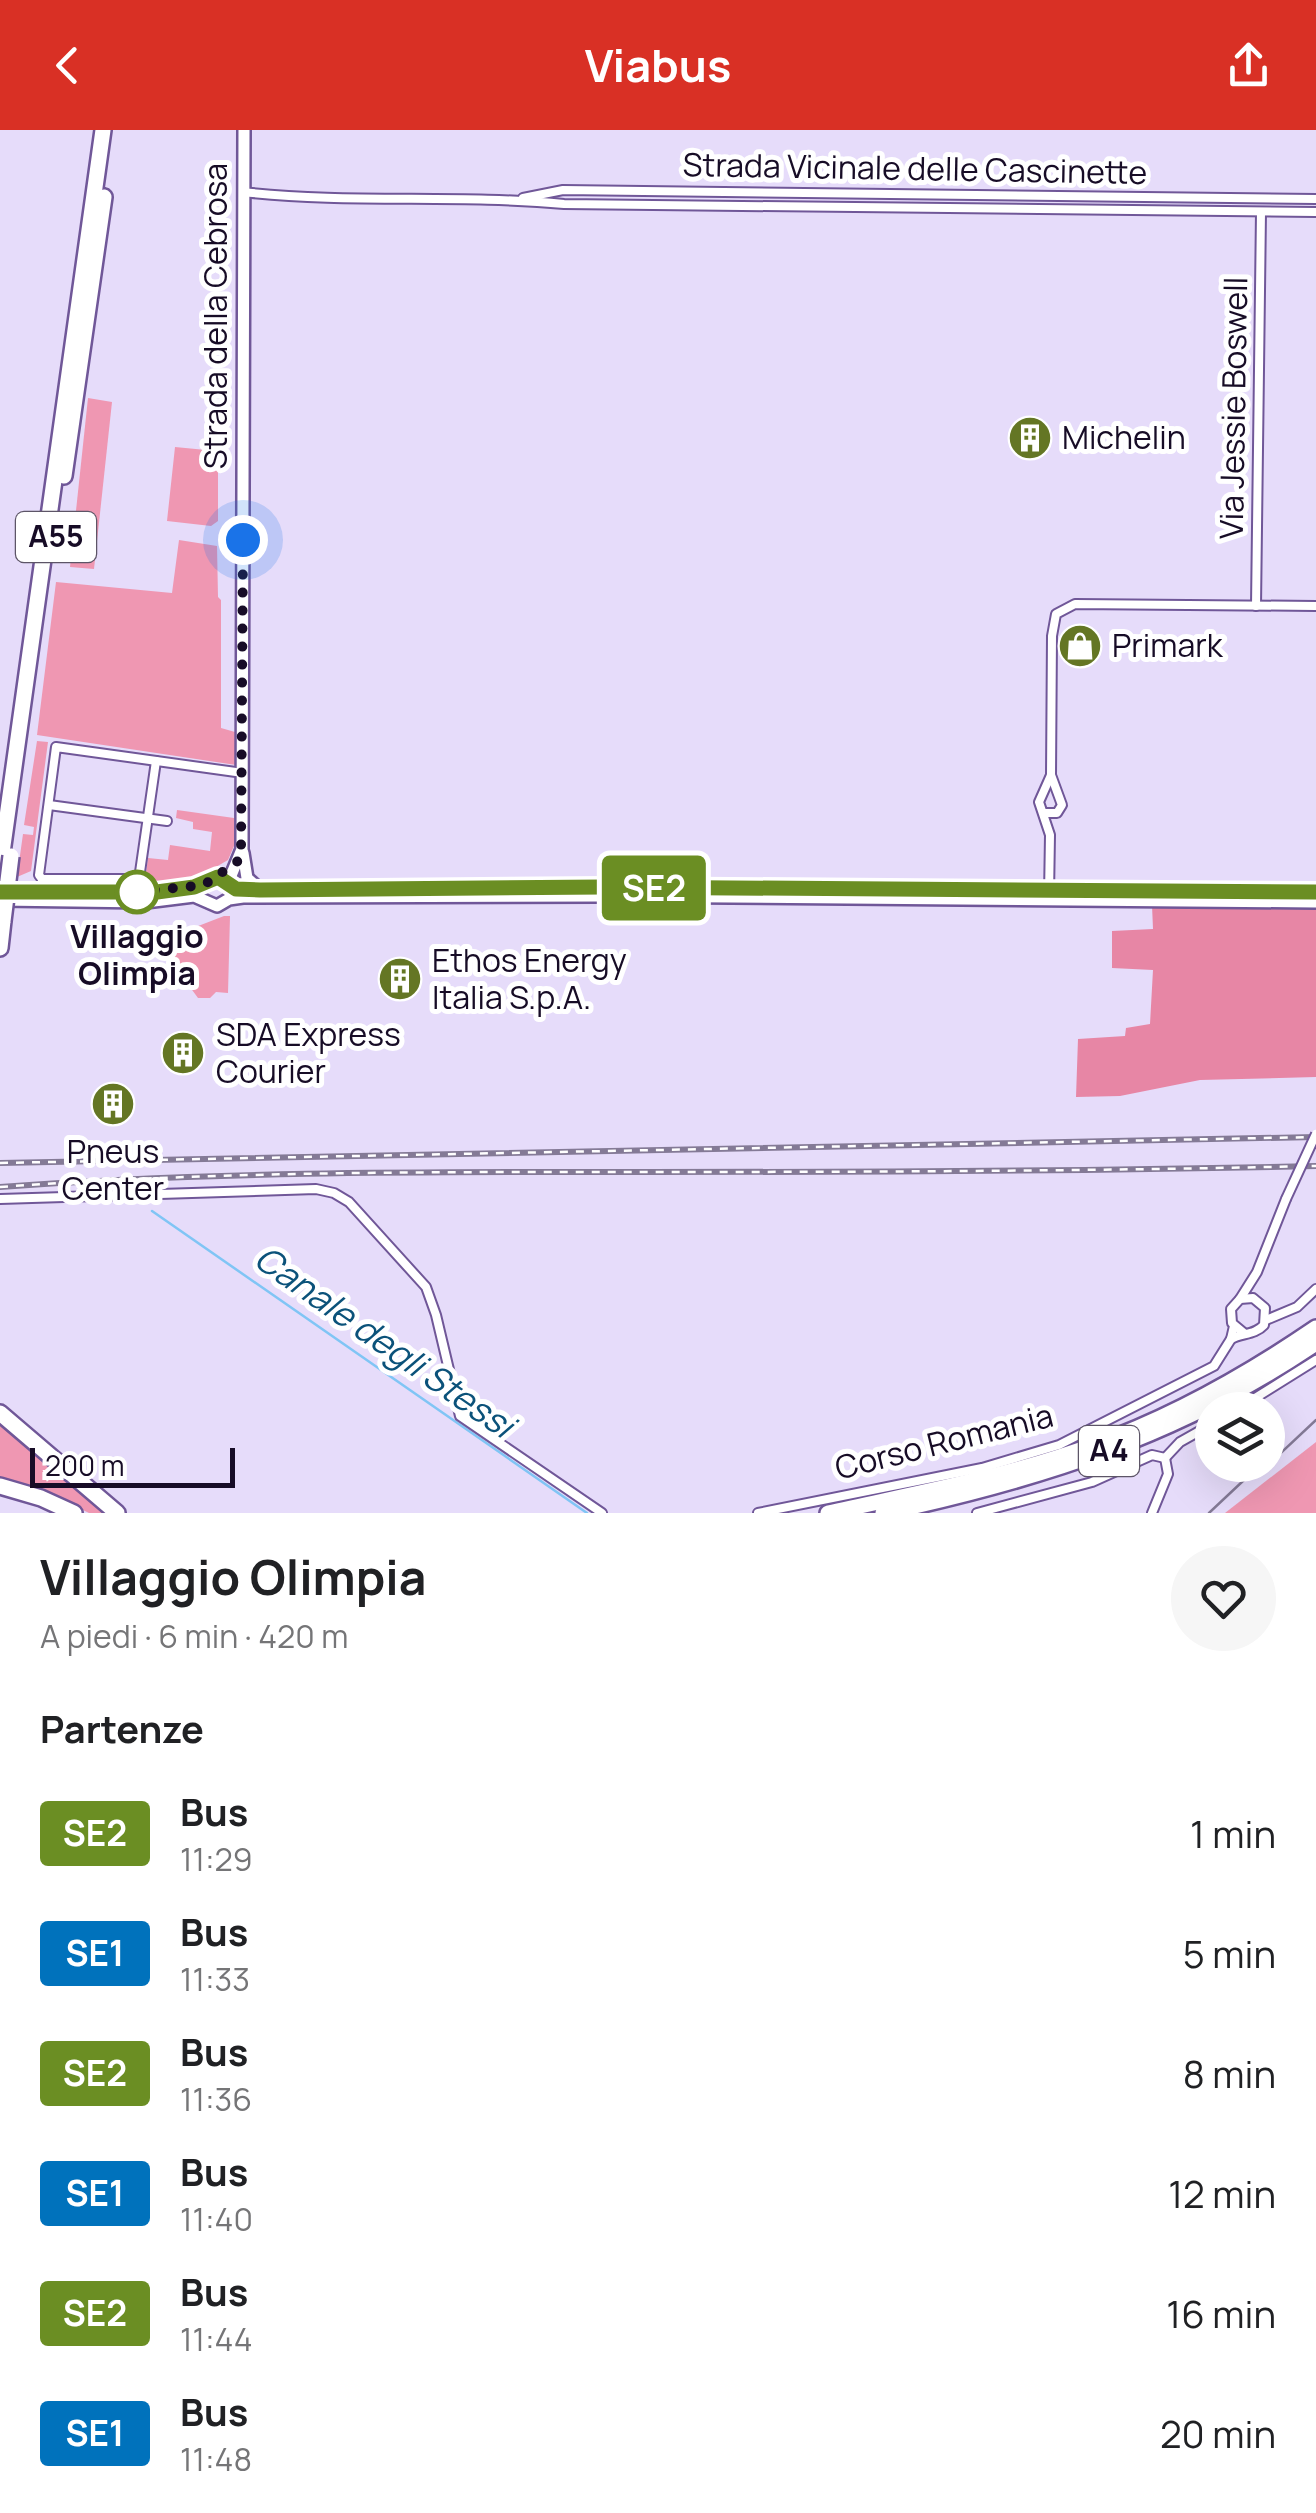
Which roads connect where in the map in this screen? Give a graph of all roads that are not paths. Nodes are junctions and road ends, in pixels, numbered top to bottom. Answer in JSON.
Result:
{"nodes":[{"id":1,"x":101,"y":130,"type":"edge"},
{"id":2,"x":113,"y":130,"type":"edge"},
{"id":3,"x":244,"y":130,"type":"edge"},
{"id":4,"x":244,"y":192,"type":"junction"},
{"id":5,"x":754,"y":192,"type":"junction"},
{"id":6,"x":829,"y":193,"type":"junction"},
{"id":7,"x":514,"y":199,"type":"junction"},
{"id":8,"x":1316,"y":200,"type":"edge"},
{"id":9,"x":755,"y":206,"type":"junction"},
{"id":10,"x":830,"y":207,"type":"junction"},
{"id":11,"x":1261,"y":212,"type":"junction"},
{"id":12,"x":1316,"y":212,"type":"edge"},
{"id":13,"x":1256,"y":606,"type":"junction"},
{"id":14,"x":1316,"y":606,"type":"edge"},
{"id":15,"x":156,"y":761,"type":"junction"},
{"id":16,"x":242,"y":773,"type":"junction"},
{"id":17,"x":1050,"y":775,"type":"junction"},
{"id":18,"x":1057,"y":793,"type":"junction"},
{"id":19,"x":1044,"y":794,"type":"junction"},
{"id":20,"x":49,"y":805,"type":"junction"},
{"id":21,"x":1057,"y":813,"type":"junction"},
{"id":22,"x":1044,"y":814,"type":"junction"},
{"id":23,"x":148,"y":819,"type":"junction"},
{"id":24,"x":167,"y":821,"type":"dead end"},
{"id":25,"x":1050,"y":835,"type":"junction"},
{"id":26,"x":240,"y":855,"type":"junction"},
{"id":27,"x":4,"y":859,"type":"edge"},
{"id":28,"x":209,"y":881,"type":"junction"},
{"id":29,"x":42,"y":886,"type":"junction"},
{"id":30,"x":229,"y":889,"type":"junction"},
{"id":31,"x":260,"y":890,"type":"junction"},
{"id":32,"x":0,"y":892,"type":"edge"},
{"id":33,"x":1316,"y":892,"type":"edge"},
{"id":34,"x":1049,"y":896,"type":"junction"},
{"id":35,"x":204,"y":899,"type":"junction"},
{"id":36,"x":0,"y":900,"type":"edge"},
{"id":37,"x":1316,"y":902,"type":"edge"},
{"id":38,"x":0,"y":948,"type":"edge"},
{"id":39,"x":1316,"y":1134,"type":"edge"},
{"id":40,"x":0,"y":1198,"type":"edge"},
{"id":41,"x":1257,"y":1272,"type":"junction"},
{"id":42,"x":1316,"y":1289,"type":"edge"},
{"id":43,"x":1256,"y":1299,"type":"junction"},
{"id":44,"x":1240,"y":1300,"type":"junction"},
{"id":45,"x":1265,"y":1308,"type":"junction"},
{"id":46,"x":1289,"y":1312,"type":"junction"},
{"id":47,"x":1266,"y":1320,"type":"junction"},
{"id":48,"x":1234,"y":1326,"type":"junction"},
{"id":49,"x":1316,"y":1328,"type":"edge"},
{"id":50,"x":1244,"y":1333,"type":"junction"},
{"id":51,"x":1232,"y":1340,"type":"junction"},
{"id":52,"x":1316,"y":1343,"type":"edge"},
{"id":53,"x":1316,"y":1360,"type":"edge"},
{"id":54,"x":1265,"y":1392,"type":"edge"},
{"id":55,"x":0,"y":1413,"type":"edge"},
{"id":56,"x":1195,"y":1434,"type":"edge"},
{"id":57,"x":1165,"y":1458,"type":"junction"},
{"id":58,"x":0,"y":1486,"type":"edge"},
{"id":59,"x":590,"y":1505,"type":"junction"},
{"id":60,"x":74,"y":1513,"type":"edge"},
{"id":61,"x":117,"y":1513,"type":"edge"},
{"id":62,"x":583,"y":1513,"type":"edge"},
{"id":63,"x":602,"y":1513,"type":"edge"},
{"id":64,"x":758,"y":1513,"type":"edge"},
{"id":65,"x":828,"y":1513,"type":"edge"},
{"id":66,"x":883,"y":1513,"type":"edge"},
{"id":67,"x":977,"y":1513,"type":"edge"},
{"id":68,"x":1152,"y":1513,"type":"edge"}],
"edges":[{"from":1,"to":27,"type":"highway","number":"A55"},
{"from":2,"to":27,"type":"highway","number":"A55"},
{"from":3,"to":4,"type":"main road","name":"Strada della Cebrosa"},
{"from":4,"to":7,"type":"street","name":"Strada Vicinale delle Cascinette"},
{"from":4,"to":16,"type":"main road","name":"Strada della Cebrosa"},
{"from":5,"to":6,"type":"street","name":"Strada Vicinale delle Cascinette"},
{"from":5,"to":7,"type":"street","name":"Strada Vicinale delle Cascinette"},
{"from":5,"to":9,"type":"street"},
{"from":6,"to":8,"type":"street","name":"Strada Vicinale delle Cascinette"},
{"from":6,"to":10,"type":"street"},
{"from":7,"to":9,"type":"street","name":"Strada Vicinale delle Cascinette"},
{"from":9,"to":10,"type":"street","name":"Strada Vicinale delle Cascinette"},
{"from":10,"to":11,"type":"street","name":"Strada Vicinale delle Cascinette"},
{"from":11,"to":12,"type":"street","name":"Strada Vicinale delle Cascinette"},
{"from":11,"to":13,"type":"street","name":"Via Jessie Boswell"},
{"from":13,"to":14,"type":"street"},
{"from":13,"to":17,"type":"street"},
{"from":15,"to":16,"type":"street"},
{"from":15,"to":20,"type":"street"},
{"from":15,"to":23,"type":"street"},
{"from":16,"to":26,"type":"main road","name":"Strada della Cebrosa"},
{"from":17,"to":18,"type":"street"},
{"from":17,"to":19,"type":"street"},
{"from":18,"to":19,"type":"street"},
{"from":18,"to":21,"type":"street"},
{"from":19,"to":22,"type":"street"},
{"from":20,"to":23,"type":"street"},
{"from":20,"to":29,"type":"street"},
{"from":21,"to":22,"type":"street"},
{"from":21,"to":25,"type":"street"},
{"from":22,"to":25,"type":"street"},
{"from":23,"to":24,"type":"street"},
{"from":23,"to":29,"type":"street"},
{"from":25,"to":34,"type":"street"},
{"from":26,"to":28,"type":"main road"},
{"from":26,"to":30,"type":"main road","name":"Strada della Cebrosa"},
{"from":26,"to":31,"type":"main road"},
{"from":27,"to":38,"type":"highway","number":"A55","bridge":true},
{"from":28,"to":29,"type":"main road"},
{"from":28,"to":30,"type":"main road"},
{"from":28,"to":35,"type":"main road"},
{"from":29,"to":32,"type":"main road"},
{"from":30,"to":31,"type":"main road"},
{"from":30,"to":34,"type":"main road"},
{"from":30,"to":35,"type":"main road"},
{"from":31,"to":34,"type":"main road"},
{"from":33,"to":34,"type":"main road"},
{"from":34,"to":37,"type":"main road"},
{"from":35,"to":36,"type":"main road"},
{"from":39,"to":41,"type":"street","bridge":true},
{"from":40,"to":59,"type":"street"},
{"from":41,"to":43,"type":"street"},
{"from":41,"to":44,"type":"street"},
{"from":42,"to":46,"type":"street"},
{"from":43,"to":44,"type":"street"},
{"from":43,"to":45,"type":"street"},
{"from":44,"to":48,"type":"street"},
{"from":45,"to":46,"type":"street"},
{"from":45,"to":47,"type":"street"},
{"from":46,"to":47,"type":"street"},
{"from":47,"to":50,"type":"street"},
{"from":48,"to":50,"type":"street"},
{"from":48,"to":51,"type":"street"},
{"from":49,"to":65,"type":"highway","number":"A4"},
{"from":50,"to":51,"type":"street","name":"Corso Romania"},
{"from":51,"to":64,"type":"street","name":"Corso Romania"},
{"from":52,"to":66,"type":"highway","number":"A4"},
{"from":53,"to":54,"type":"street"},
{"from":55,"to":61,"type":"highway"},
{"from":56,"to":57,"type":"street"},
{"from":57,"to":67,"type":"street"},
{"from":57,"to":68,"type":"street"},
{"from":58,"to":60,"type":"highway"},
{"from":59,"to":62,"type":"street"},
{"from":59,"to":63,"type":"street"}]}
